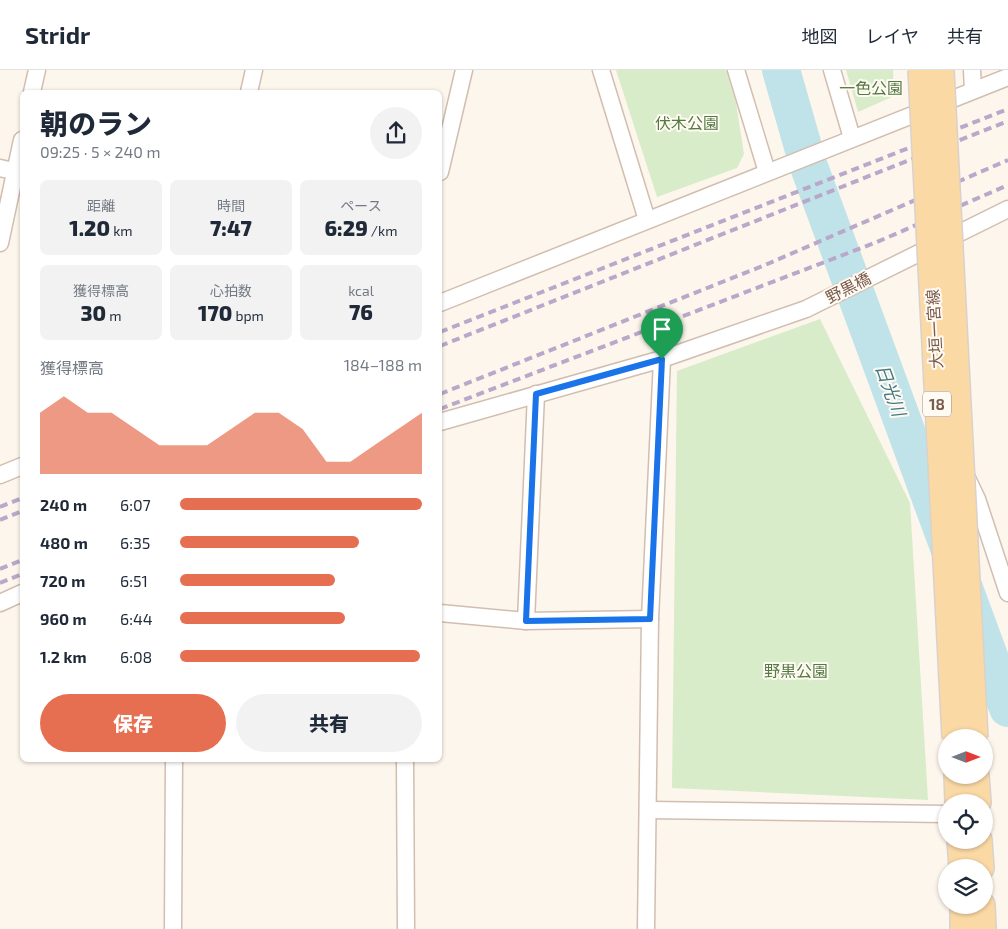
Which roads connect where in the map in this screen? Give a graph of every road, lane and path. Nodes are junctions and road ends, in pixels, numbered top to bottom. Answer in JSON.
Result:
{"nodes":[{"id":1,"x":37,"y":70,"type":"edge"},
{"id":2,"x":254,"y":70,"type":"edge"},
{"id":3,"x":464,"y":70,"type":"edge"},
{"id":4,"x":601,"y":70,"type":"edge"},
{"id":5,"x":736,"y":70,"type":"edge"},
{"id":6,"x":832,"y":70,"type":"edge"},
{"id":7,"x":921,"y":70,"type":"edge"},
{"id":8,"x":941,"y":70,"type":"edge"},
{"id":9,"x":972,"y":70,"type":"edge"},
{"id":10,"x":1008,"y":76,"type":"edge"},
{"id":11,"x":32,"y":90,"type":"edge"},
{"id":12,"x":249,"y":90,"type":"edge"},
{"id":13,"x":973,"y":90,"type":"junction"},
{"id":14,"x":848,"y":140,"type":"junction"},
{"id":15,"x":20,"y":147,"type":"edge"},
{"id":16,"x":442,"y":164,"type":"edge"},
{"id":17,"x":770,"y":170,"type":"junction"},
{"id":18,"x":13,"y":171,"type":"edge"},
{"id":19,"x":1008,"y":209,"type":"edge"},
{"id":20,"x":647,"y":220,"type":"junction"},
{"id":21,"x":0,"y":243,"type":"edge"},
{"id":22,"x":938,"y":243,"type":"junction"},
{"id":23,"x":442,"y":302,"type":"edge"},
{"id":24,"x":662,"y":359,"type":"junction"},
{"id":25,"x":536,"y":394,"type":"junction"},
{"id":26,"x":442,"y":421,"type":"edge"},
{"id":27,"x":20,"y":467,"type":"edge"},
{"id":28,"x":0,"y":475,"type":"edge"},
{"id":29,"x":1008,"y":593,"type":"edge"},
{"id":30,"x":20,"y":594,"type":"edge"},
{"id":31,"x":0,"y":602,"type":"edge"},
{"id":32,"x":442,"y":613,"type":"edge"},
{"id":33,"x":650,"y":619,"type":"junction"},
{"id":34,"x":526,"y":621,"type":"junction"},
{"id":35,"x":955,"y":729,"type":"edge"},
{"id":36,"x":975,"y":729,"type":"edge"},
{"id":37,"x":174,"y":762,"type":"edge"},
{"id":38,"x":405,"y":762,"type":"edge"},
{"id":39,"x":962,"y":784,"type":"edge"},
{"id":40,"x":971,"y":794,"type":"edge"},
{"id":41,"x":648,"y":810,"type":"junction"},
{"id":42,"x":938,"y":814,"type":"edge"},
{"id":43,"x":963,"y":914,"type":"edge"},
{"id":44,"x":982,"y":914,"type":"edge"},
{"id":45,"x":173,"y":929,"type":"edge"},
{"id":46,"x":406,"y":929,"type":"edge"},
{"id":47,"x":646,"y":929,"type":"edge"},
{"id":48,"x":964,"y":929,"type":"edge"},
{"id":49,"x":983,"y":929,"type":"edge"}],
"edges":[{"from":1,"to":11,"type":"street"},
{"from":2,"to":12,"type":"street"},
{"from":3,"to":16,"type":"street"},
{"from":4,"to":20,"type":"street"},
{"from":5,"to":17,"type":"street"},
{"from":6,"to":14,"type":"street"},
{"from":7,"to":35,"type":"main road","name":"大垣一宮線","number":"18","bridge":true},
{"from":8,"to":36,"type":"main road","name":"大垣一宮線","number":"18","bridge":true},
{"from":9,"to":13,"type":"street"},
{"from":10,"to":13,"type":"street"},
{"from":13,"to":14,"type":"street"},
{"from":14,"to":17,"type":"street"},
{"from":15,"to":18,"type":"street"},
{"from":17,"to":20,"type":"street"},
{"from":18,"to":21,"type":"street"},
{"from":19,"to":22,"type":"street","name":"野黒橋"},
{"from":20,"to":23,"type":"street"},
{"from":22,"to":24,"type":"street","name":"野黒橋"},
{"from":22,"to":29,"type":"street"},
{"from":24,"to":25,"type":"street","name":"野黒橋"},
{"from":24,"to":33,"type":"street"},
{"from":25,"to":26,"type":"street","name":"野黒橋"},
{"from":25,"to":34,"type":"street"},
{"from":27,"to":28,"type":"street"},
{"from":30,"to":31,"type":"street"},
{"from":32,"to":34,"type":"street"},
{"from":33,"to":34,"type":"street"},
{"from":33,"to":41,"type":"street"},
{"from":37,"to":45,"type":"street"},
{"from":38,"to":46,"type":"street"},
{"from":39,"to":40,"type":"main road"},
{"from":41,"to":42,"type":"street"},
{"from":41,"to":47,"type":"street"},
{"from":43,"to":48,"type":"main road"},
{"from":44,"to":49,"type":"main road"}]}
